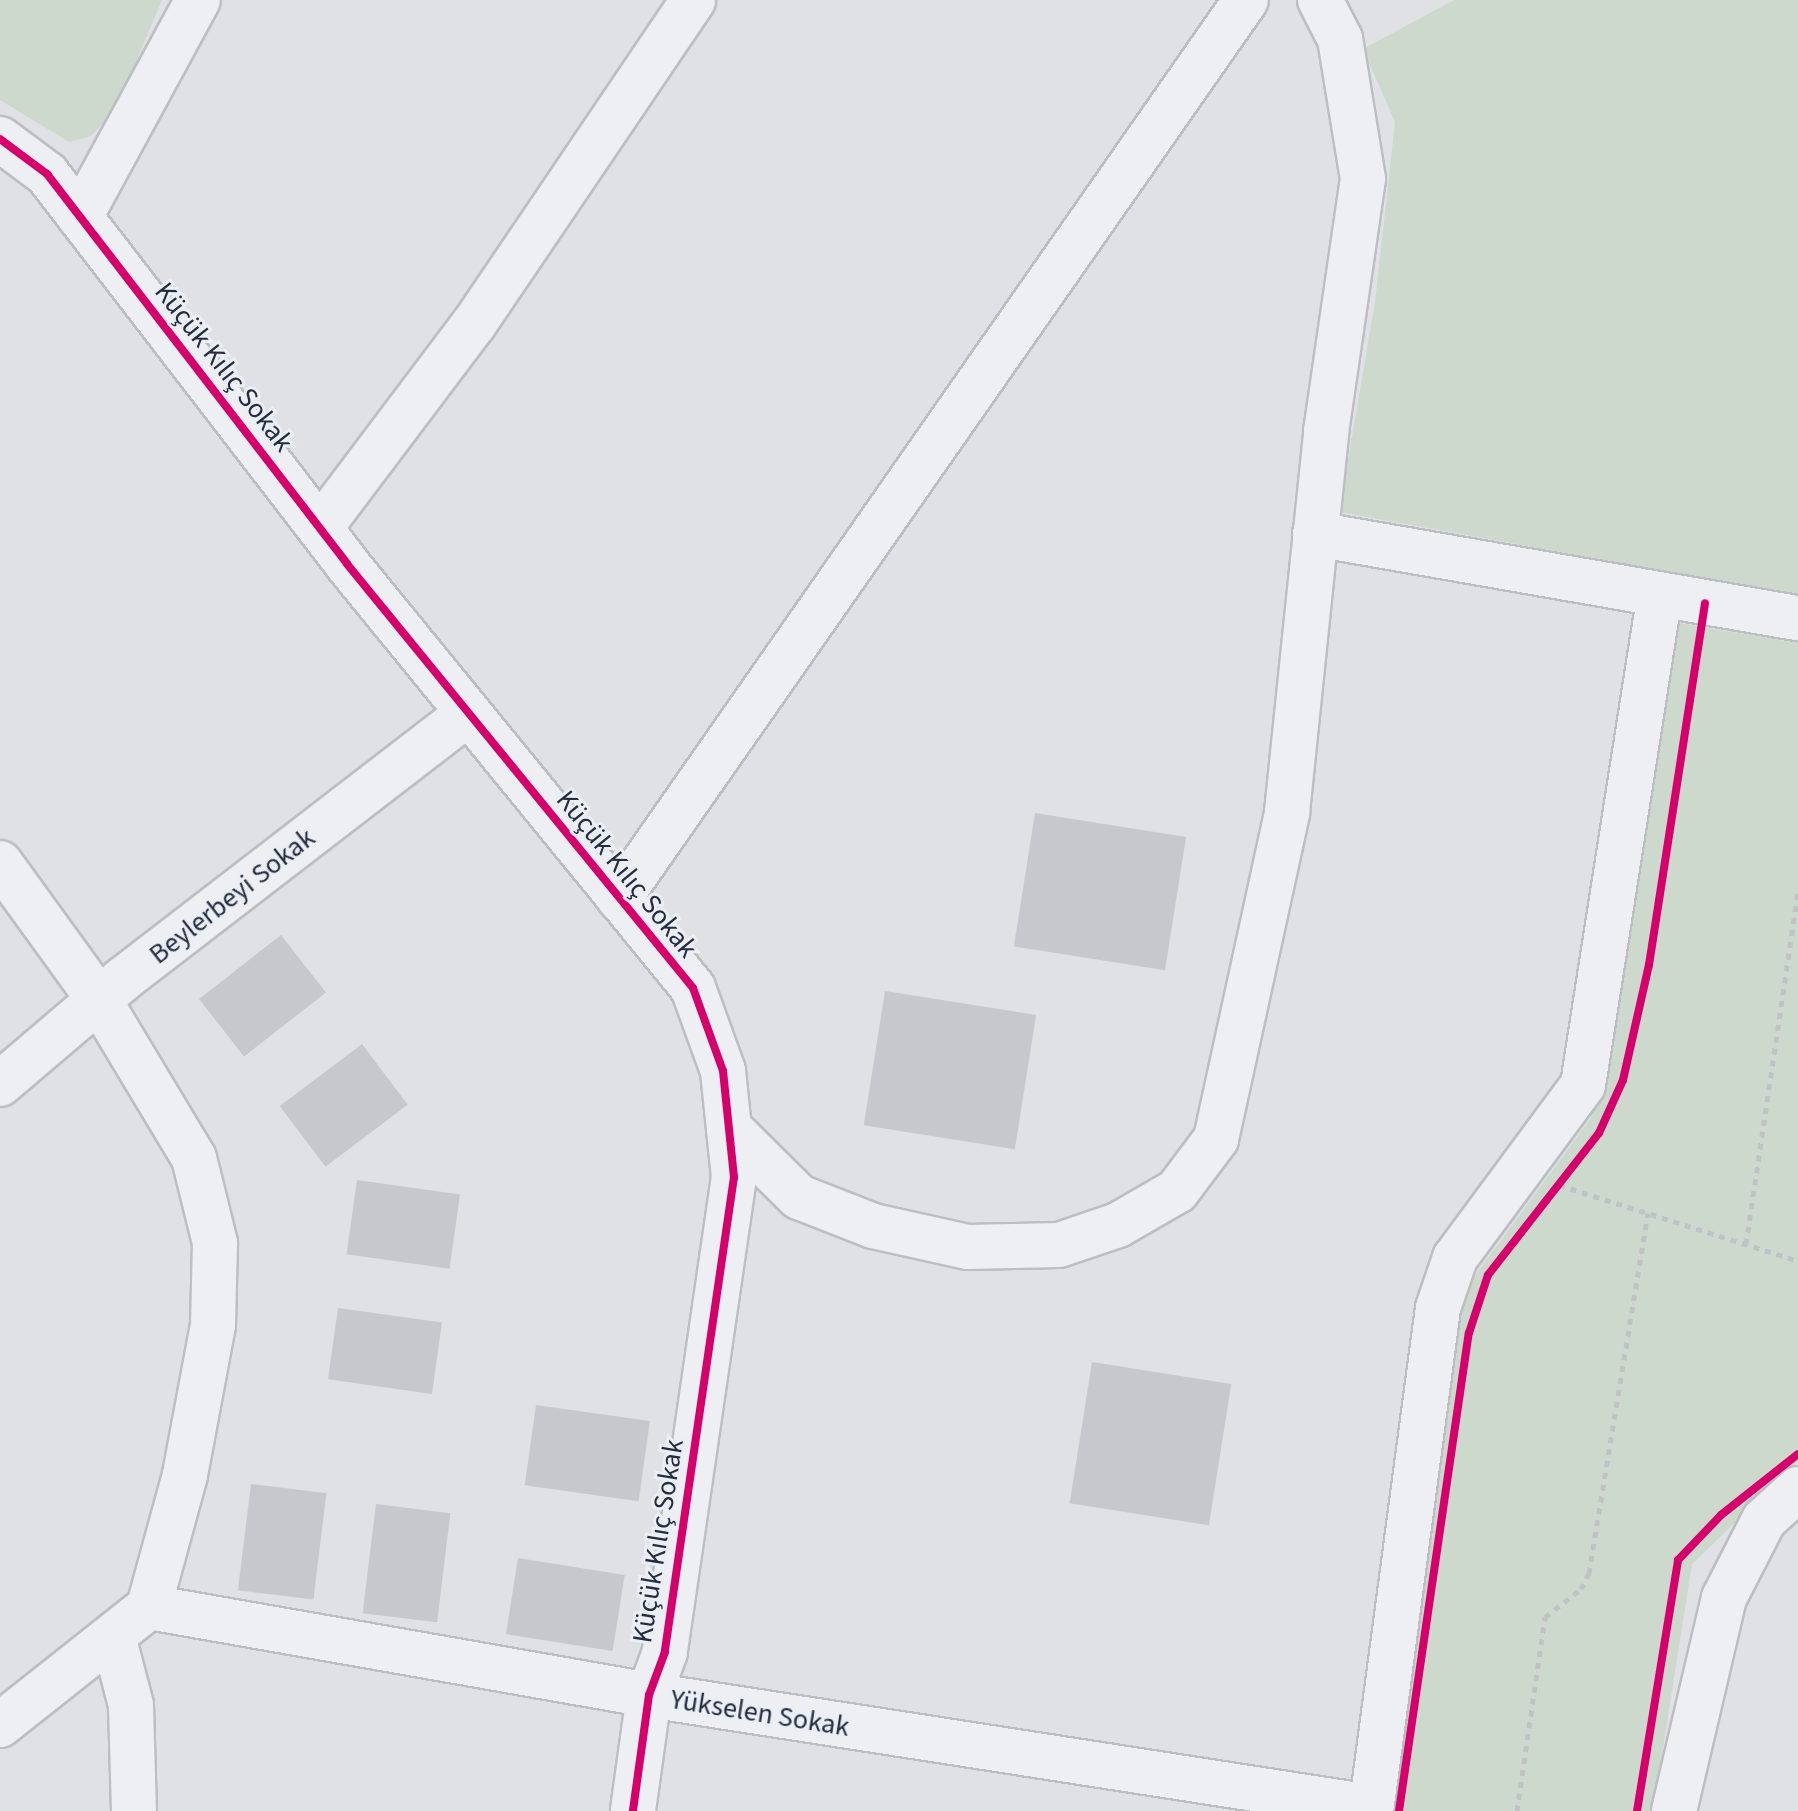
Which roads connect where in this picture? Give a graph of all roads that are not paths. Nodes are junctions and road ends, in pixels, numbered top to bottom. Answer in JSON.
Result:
{"nodes":[{"id":1,"x":198,"y":0,"type":"edge"},
{"id":2,"x":693,"y":0,"type":"edge"},
{"id":3,"x":1246,"y":0,"type":"edge"},
{"id":4,"x":1320,"y":0,"type":"edge"},
{"id":5,"x":0,"y":139,"type":"edge"},
{"id":6,"x":80,"y":217,"type":"junction"},
{"id":7,"x":320,"y":528,"type":"junction"},
{"id":8,"x":1315,"y":534,"type":"junction"},
{"id":9,"x":1660,"y":595,"type":"junction"},
{"id":10,"x":1798,"y":618,"type":"edge"},
{"id":11,"x":468,"y":714,"type":"junction"},
{"id":12,"x":0,"y":863,"type":"edge"},
{"id":13,"x":619,"y":898,"type":"junction"},
{"id":14,"x":99,"y":1000,"type":"junction"},
{"id":15,"x":0,"y":1084,"type":"edge"},
{"id":16,"x":729,"y":1128,"type":"junction"},
{"id":17,"x":1798,"y":1489,"type":"edge"},
{"id":18,"x":149,"y":1607,"type":"junction"},
{"id":19,"x":113,"y":1636,"type":"junction"},
{"id":20,"x":649,"y":1695,"type":"junction"},
{"id":21,"x":0,"y":1725,"type":"edge"},
{"id":22,"x":1371,"y":1809,"type":"edge"},
{"id":23,"x":134,"y":1811,"type":"edge"},
{"id":24,"x":633,"y":1811,"type":"edge"},
{"id":25,"x":1674,"y":1811,"type":"edge"}],
"edges":[{"from":1,"to":6,"type":"street"},
{"from":2,"to":7,"type":"street"},
{"from":3,"to":13,"type":"street"},
{"from":4,"to":8,"type":"street"},
{"from":5,"to":6,"type":"street","name":"Küçük Kılıç Sokak"},
{"from":6,"to":7,"type":"street","name":"Küçük Kılıç Sokak"},
{"from":7,"to":11,"type":"street","name":"Küçük Kılıç Sokak"},
{"from":8,"to":9,"type":"street"},
{"from":8,"to":16,"type":"street"},
{"from":9,"to":10,"type":"street"},
{"from":9,"to":22,"type":"street"},
{"from":11,"to":13,"type":"street","name":"Küçük Kılıç Sokak"},
{"from":11,"to":14,"type":"street","name":"Beylerbeyi Sokak"},
{"from":12,"to":14,"type":"street"},
{"from":13,"to":16,"type":"street","name":"Küçük Kılıç Sokak"},
{"from":14,"to":15,"type":"street","name":"Beylerbeyi Sokak"},
{"from":14,"to":18,"type":"street"},
{"from":16,"to":20,"type":"street","name":"Küçük Kılıç Sokak"},
{"from":17,"to":25,"type":"street"},
{"from":18,"to":19,"type":"street"},
{"from":18,"to":20,"type":"street","name":"Yükselen Sokak"},
{"from":19,"to":21,"type":"street"},
{"from":19,"to":23,"type":"street"},
{"from":20,"to":22,"type":"street","name":"Yükselen Sokak"},
{"from":20,"to":24,"type":"street","name":"Küçük Kılıç Sokak"}]}
